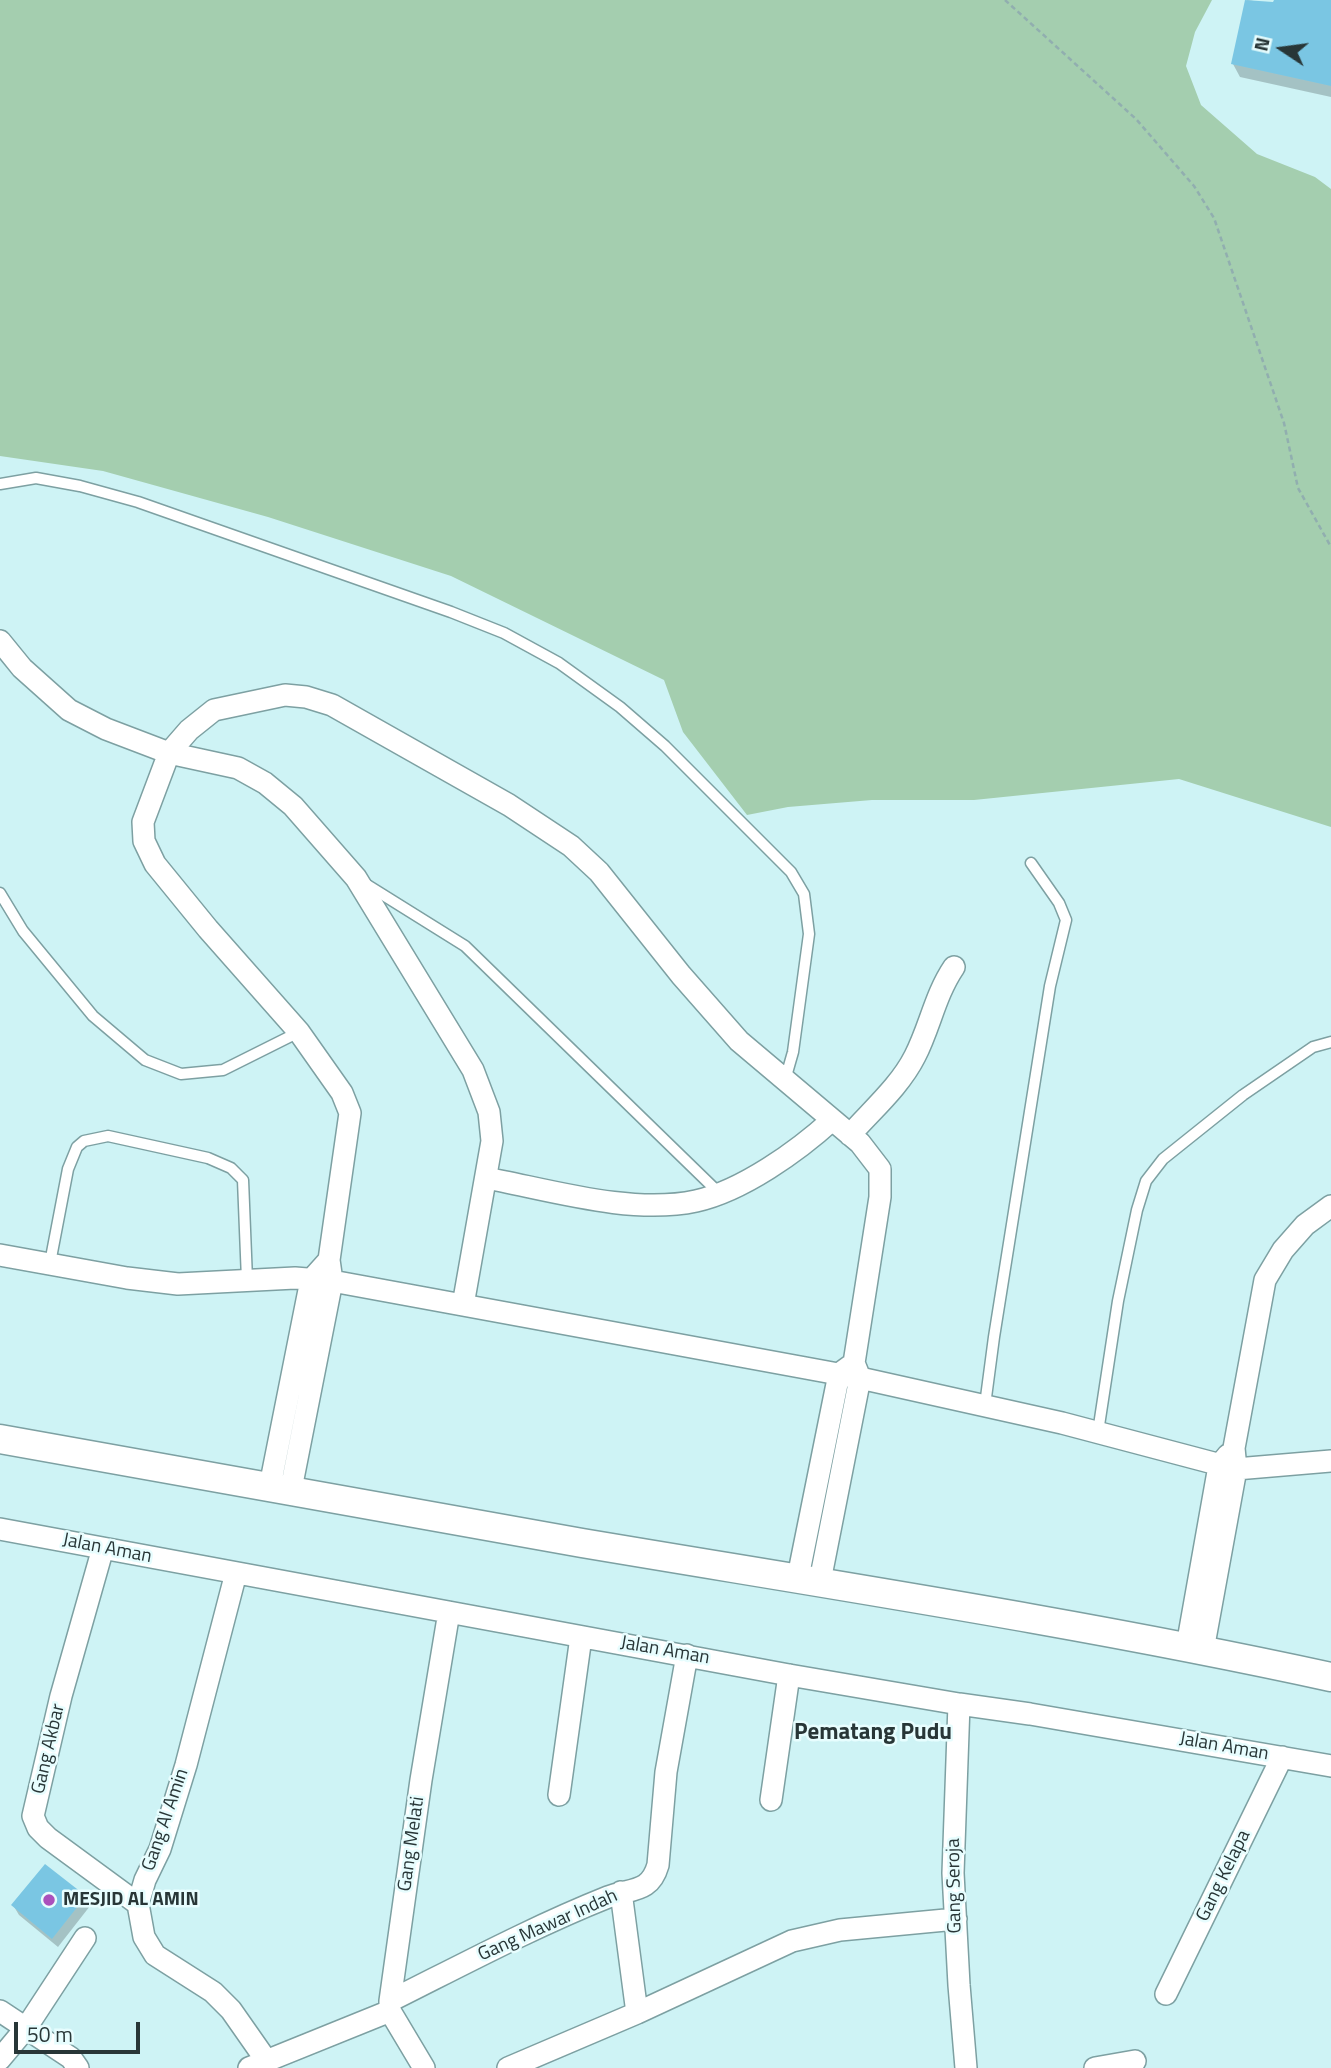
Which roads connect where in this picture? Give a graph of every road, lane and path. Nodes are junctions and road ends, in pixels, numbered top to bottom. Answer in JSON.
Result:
{"nodes":[{"id":1,"x":1005,"y":0,"type":"edge"},
{"id":2,"x":0,"y":484,"type":"edge"},
{"id":3,"x":1331,"y":547,"type":"edge"},
{"id":4,"x":0,"y":640,"type":"edge"},
{"id":5,"x":169,"y":753,"type":"junction"},
{"id":6,"x":1031,"y":863,"type":"dead end"},
{"id":7,"x":356,"y":878,"type":"junction"},
{"id":8,"x":0,"y":893,"type":"edge"},
{"id":9,"x":954,"y":967,"type":"dead end"},
{"id":10,"x":299,"y":1032,"type":"junction"},
{"id":11,"x":1331,"y":1042,"type":"edge"},
{"id":12,"x":785,"y":1080,"type":"junction"},
{"id":13,"x":832,"y":1120,"type":"junction"},
{"id":14,"x":850,"y":1135,"type":"junction"},
{"id":15,"x":486,"y":1178,"type":"junction"},
{"id":16,"x":719,"y":1193,"type":"junction"},
{"id":17,"x":1331,"y":1206,"type":"edge"},
{"id":18,"x":0,"y":1255,"type":"edge"},
{"id":19,"x":50,"y":1263,"type":"junction"},
{"id":20,"x":324,"y":1274,"type":"junction"},
{"id":21,"x":247,"y":1280,"type":"junction"},
{"id":22,"x":463,"y":1305,"type":"junction"},
{"id":23,"x":851,"y":1372,"type":"junction"},
{"id":24,"x":985,"y":1405,"type":"junction"},
{"id":25,"x":1098,"y":1432,"type":"junction"},
{"id":26,"x":0,"y":1439,"type":"edge"},
{"id":27,"x":1230,"y":1461,"type":"junction"},
{"id":28,"x":1331,"y":1461,"type":"edge"},
{"id":29,"x":281,"y":1488,"type":"junction"},
{"id":30,"x":0,"y":1529,"type":"edge"},
{"id":31,"x":103,"y":1548,"type":"junction"},
{"id":32,"x":236,"y":1573,"type":"junction"},
{"id":33,"x":809,"y":1579,"type":"junction"},
{"id":34,"x":449,"y":1612,"type":"junction"},
{"id":35,"x":581,"y":1637,"type":"junction"},
{"id":36,"x":1195,"y":1648,"type":"junction"},
{"id":37,"x":687,"y":1655,"type":"junction"},
{"id":38,"x":789,"y":1675,"type":"junction"},
{"id":39,"x":1331,"y":1677,"type":"edge"},
{"id":40,"x":958,"y":1704,"type":"junction"},
{"id":41,"x":1282,"y":1757,"type":"junction"},
{"id":42,"x":1331,"y":1766,"type":"edge"},
{"id":43,"x":559,"y":1795,"type":"dead end"},
{"id":44,"x":771,"y":1800,"type":"dead end"},
{"id":45,"x":621,"y":1892,"type":"junction"},
{"id":46,"x":138,"y":1904,"type":"junction"},
{"id":47,"x":956,"y":1919,"type":"junction"},
{"id":48,"x":85,"y":1938,"type":"dead end"},
{"id":49,"x":1166,"y":1994,"type":"dead end"},
{"id":50,"x":390,"y":2006,"type":"junction"},
{"id":51,"x":0,"y":2011,"type":"edge"},
{"id":52,"x":637,"y":2012,"type":"junction"},
{"id":53,"x":26,"y":2028,"type":"junction"},
{"id":54,"x":0,"y":2059,"type":"edge"},
{"id":55,"x":1135,"y":2060,"type":"dead end"},
{"id":56,"x":257,"y":2064,"type":"edge"},
{"id":57,"x":78,"y":2068,"type":"edge"},
{"id":58,"x":424,"y":2068,"type":"edge"},
{"id":59,"x":508,"y":2068,"type":"edge"},
{"id":60,"x":966,"y":2068,"type":"edge"},
{"id":61,"x":1095,"y":2068,"type":"edge"}],
"edges":[{"from":1,"to":3,"type":"path"},
{"from":2,"to":12,"type":"lane"},
{"from":4,"to":5,"type":"street"},
{"from":5,"to":7,"type":"street"},
{"from":5,"to":10,"type":"street"},
{"from":5,"to":12,"type":"street"},
{"from":6,"to":24,"type":"lane"},
{"from":7,"to":15,"type":"street"},
{"from":7,"to":16,"type":"lane"},
{"from":8,"to":10,"type":"lane"},
{"from":9,"to":14,"type":"street"},
{"from":10,"to":20,"type":"street"},
{"from":11,"to":25,"type":"lane"},
{"from":12,"to":13,"type":"street"},
{"from":13,"to":14,"type":"street"},
{"from":13,"to":16,"type":"street"},
{"from":14,"to":23,"type":"street"},
{"from":15,"to":16,"type":"street"},
{"from":15,"to":22,"type":"street"},
{"from":17,"to":27,"type":"street"},
{"from":18,"to":19,"type":"street"},
{"from":19,"to":21,"type":"street"},
{"from":19,"to":21,"type":"lane"},
{"from":20,"to":21,"type":"street"},
{"from":20,"to":22,"type":"street"},
{"from":20,"to":29,"type":"street"},
{"from":22,"to":23,"type":"street"},
{"from":23,"to":24,"type":"street"},
{"from":23,"to":33,"type":"street"},
{"from":24,"to":25,"type":"street"},
{"from":25,"to":27,"type":"street"},
{"from":26,"to":29,"type":"street"},
{"from":27,"to":28,"type":"street"},
{"from":27,"to":36,"type":"street"},
{"from":29,"to":33,"type":"street"},
{"from":30,"to":31,"type":"street","name":"Jalan Aman"},
{"from":31,"to":32,"type":"street","name":"Jalan Aman"},
{"from":31,"to":46,"type":"street","name":"Gang Akbar"},
{"from":32,"to":34,"type":"street","name":"Jalan Aman"},
{"from":32,"to":46,"type":"street","name":"Gang Al Amin"},
{"from":33,"to":36,"type":"street"},
{"from":34,"to":35,"type":"street","name":"Jalan Aman"},
{"from":34,"to":50,"type":"street","name":"Gang Melati"},
{"from":35,"to":37,"type":"street","name":"Jalan Aman"},
{"from":35,"to":43,"type":"street"},
{"from":36,"to":39,"type":"street"},
{"from":37,"to":38,"type":"street","name":"Jalan Aman"},
{"from":37,"to":45,"type":"street","name":"Gang Mawar Indah"},
{"from":38,"to":40,"type":"street","name":"Jalan Aman"},
{"from":38,"to":44,"type":"street"},
{"from":40,"to":41,"type":"street","name":"Jalan Aman"},
{"from":40,"to":47,"type":"street","name":"Gang Seroja"},
{"from":41,"to":42,"type":"street","name":"Jalan Aman"},
{"from":41,"to":49,"type":"street","name":"Gang Kelapa"},
{"from":45,"to":50,"type":"street","name":"Gang Mawar Indah"},
{"from":45,"to":52,"type":"street"},
{"from":46,"to":56,"type":"street"},
{"from":47,"to":52,"type":"street"},
{"from":47,"to":60,"type":"street","name":"Gang Seroja"},
{"from":48,"to":53,"type":"street"},
{"from":50,"to":56,"type":"street","name":"Gang Mawar Indah"},
{"from":50,"to":58,"type":"street"},
{"from":51,"to":53,"type":"street"},
{"from":52,"to":59,"type":"street"},
{"from":53,"to":54,"type":"street"},
{"from":53,"to":57,"type":"street"},
{"from":55,"to":61,"type":"street"}]}
